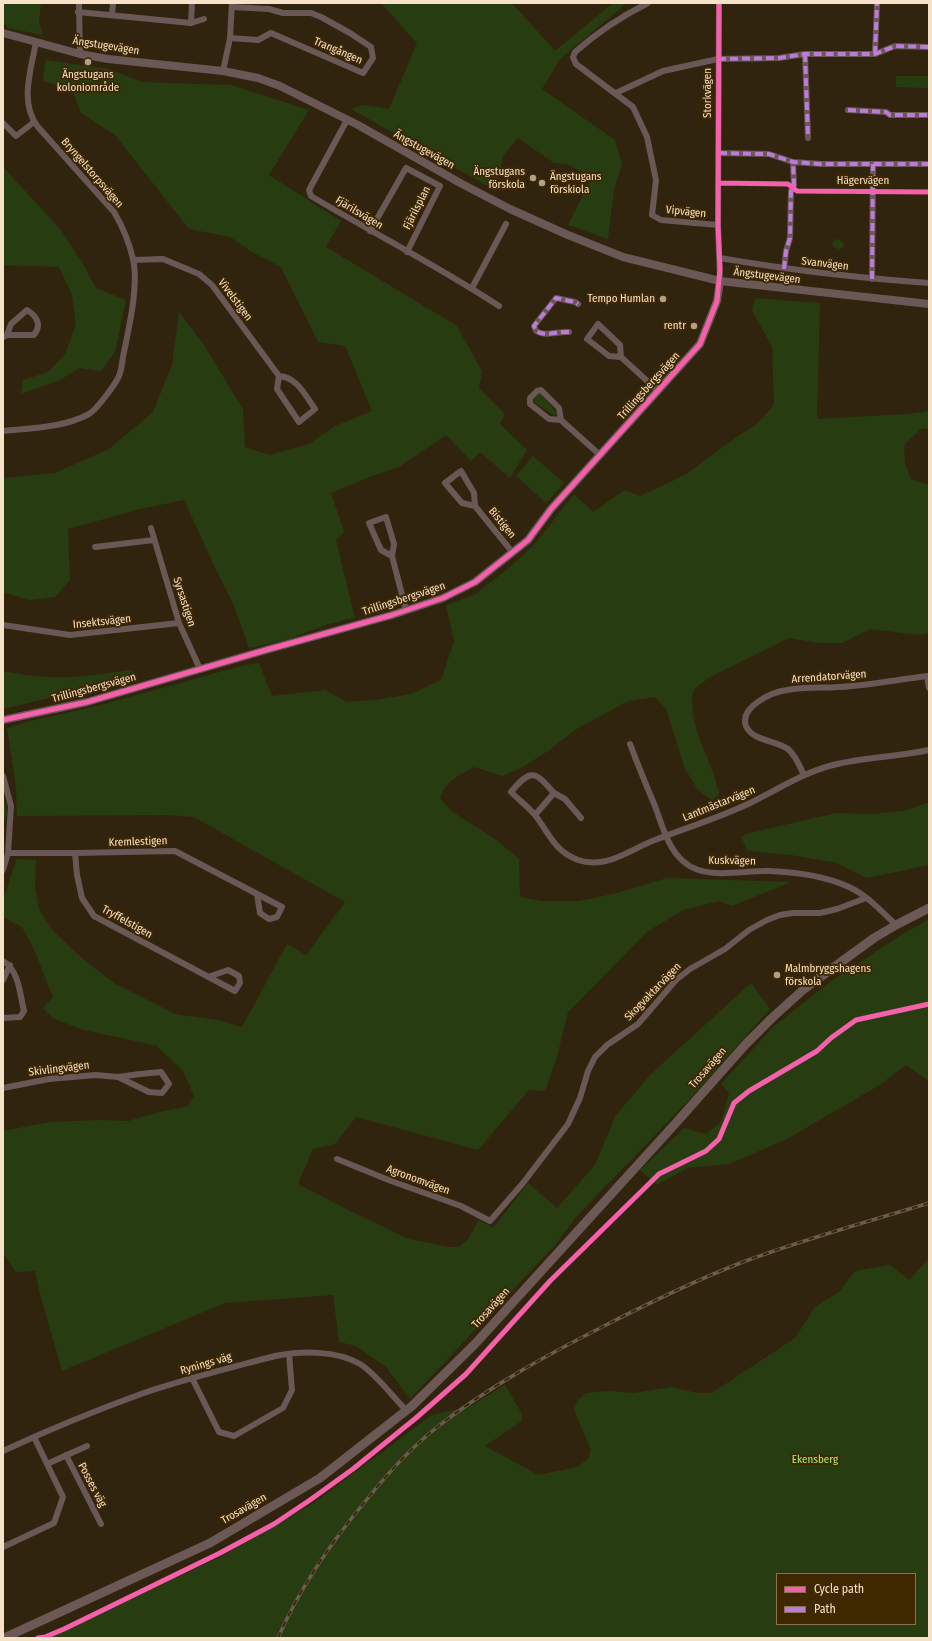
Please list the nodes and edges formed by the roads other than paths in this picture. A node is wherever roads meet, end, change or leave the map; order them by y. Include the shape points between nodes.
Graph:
1 (79, 3) edge
2 (113, 3) edge
3 (192, 3) edge
4 (648, 3) edge
5 (719, 3) edge
6 (877, 3) edge
7 (232, 5) edge
8 (78, 12) junction
9 (112, 15) junction
10 (204, 19) dead end
11 (191, 23) junction
12 (3, 33) edge
13 (230, 38) junction
14 (36, 42) junction
15 (929, 46) edge
16 (80, 54) junction
17 (805, 54) junction
18 (875, 54) junction
19 (718, 59) junction
20 (223, 71) junction
21 (616, 94) junction
22 (848, 110) dead end
23 (929, 115) edge
24 (347, 120) junction
25 (34, 122) junction
26 (3, 124) edge
27 (808, 138) dead end
28 (719, 153) junction
29 (792, 162) junction
30 (873, 164) junction
31 (929, 164) edge
32 (506, 224) dead end
33 (718, 225) junction
34 (370, 231) junction
35 (407, 252) junction
36 (720, 258) junction
37 (134, 260) junction
38 (784, 269) junction
39 (872, 279) junction
40 (720, 281) junction
41 (929, 283) edge
42 (472, 288) junction
43 (578, 304) dead end
44 (929, 304) edge
45 (499, 306) dead end
46 (569, 332) dead end
47 (5, 336) edge
48 (621, 357) junction
49 (279, 376) junction
50 (657, 390) junction
51 (561, 420) junction
52 (3, 431) edge
53 (600, 455) junction
54 (475, 506) junction
55 (152, 528) dead end
56 (154, 540) junction
57 (95, 547) dead end
58 (513, 553) junction
59 (392, 556) junction
60 (406, 610) junction
61 (179, 623) junction
62 (3, 625) edge
63 (200, 669) junction
64 (929, 688) edge
65 (3, 720) edge
66 (630, 744) dead end
67 (929, 750) edge
68 (804, 775) junction
69 (3, 776) edge
70 (554, 793) junction
71 (535, 816) junction
72 (581, 818) dead end
73 (666, 836) junction
74 (8, 853) junction
75 (75, 853) junction
76 (3, 870) edge
77 (257, 894) junction
78 (866, 898) junction
79 (929, 908) edge
80 (896, 924) junction
81 (3, 961) edge
82 (10, 965) junction
83 (208, 977) junction
84 (3, 980) edge
85 (3, 1018) edge
86 (118, 1077) junction
87 (3, 1088) edge
88 (337, 1159) dead end
89 (490, 1221) joint
90 (289, 1354) junction
91 (192, 1378) junction
92 (406, 1410) junction
93 (34, 1437) junction
94 (87, 1446) dead end
95 (3, 1451) edge
96 (66, 1456) junction
97 (47, 1464) junction
98 (101, 1524) dead end
99 (3, 1547) edge
100 (4, 1638) edge

1 - 8 street
2 - 9 street
3 - 11 street
4 - 21 street via 600,30 575,52 573,57 576,64
5 - 19 street, Storkvägen
6 - 18 street
7 - 13 street, Trangången
7 - 13 street, Trangången via 283,13 311,13 371,47 373,58 363,73 271,33 258,40
8 - 9 street
8 - 16 street
9 - 11 street
10 - 11 street
12 - 14 street, Ängstugevägen
13 - 20 street, Trangången
14 - 16 street, Ängstugevägen
14 - 25 street, Bryngelstorpsvägen via 27,93 29,113
15 - 18 street, Storkvägen via 895,46
16 - 20 street, Ängstugevägen
17 - 18 street, Storkvägen
17 - 19 street, Storkvägen via 780,58
17 - 27 street
19 - 21 street via 662,71
19 - 28 street, Storkvägen
20 - 24 street, Ängstugevägen via 258,78 280,86
21 - 33 street, Vipvägen via 633,107 647,137 656,180 652,215 661,220
22 - 23 street via 886,112 890,115
24 - 34 street, Fjärilsvägen via 309,190 311,196
24 - 40 street, Ängstugevägen via 489,198 568,235 623,256
25 - 26 street via 16,136
25 - 37 street, Bryngelstorpsvägen via 114,212 127,236
28 - 29 street via 769,154
28 - 33 street, Storkvägen
29 - 30 street
29 - 38 street via 794,185 791,191 790,238
30 - 31 street
30 - 39 street, Hägervägen
32 - 42 street
33 - 36 street, Storkvägen
34 - 35 street, Fjärilsvägen
34 - 35 street, Fjärilsplan via 406,168 440,186
35 - 42 street, Fjärilsvägen
36 - 38 street, Svanvägen
36 - 40 street, Storkvägen
37 - 49 street, Vivelstigen via 163,259 199,274 212,285
37 - 52 street, Bryngelstorpsvägen via 132,314 119,377 102,401 90,413 69,422
38 - 39 street, Svanvägen
39 - 41 street, Svanvägen
40 - 44 street, Ängstugevägen
40 - 50 street, Trillingsbergsvägen via 717,301 700,344
42 - 45 street, Fjärilsvägen
43 - 46 street via 556,298 534,326 536,331 545,334
47 - 47 street via 34,335 38,330 38,322 27,310 11,324
48 - 48 street via 609,356 587,339 598,324 620,344
48 - 50 street
49 - 49 street via 296,382 315,410 299,422 277,389
50 - 53 street, Trillingsbergsvägen
51 - 51 street via 550,419 530,404 530,398 541,390 559,408
51 - 53 street
53 - 58 street, Trillingsbergsvägen via 528,540
54 - 54 street, Bistigen via 462,503 445,483 460,471 474,493
54 - 58 street, Bistigen
55 - 56 street, Syrsastigen
56 - 57 street
56 - 61 street, Syrsastigen
58 - 60 street, Trillingsbergsvägen via 475,582 443,598
59 - 59 street via 381,550 369,523 386,516 394,544
59 - 60 street
60 - 63 street, Trillingsbergsvägen
61 - 62 street, Insektsvägen via 70,635
61 - 63 street, Syrsastigen
63 - 65 street, Trillingsbergsvägen via 87,702
64 - 68 street, Arrendatorvägen via 927,676 838,688 786,690 758,702 746,715 745,724 748,731 788,749 796,758
66 - 73 street, Kuskvägen
67 - 68 street, Lantmästarvägen via 856,760
68 - 73 street, Lantmästarvägen via 748,804
69 - 74 street via 11,806
70 - 71 street
70 - 71 street, Lantmästarvägen via 539,777 528,775 522,778 511,792
70 - 72 street, Lantmästarvägen via 565,800
71 - 73 street, Lantmästarvägen via 553,843 567,855 580,860 613,860
73 - 78 street, Kuskvägen via 684,862 697,870 716,873 768,871 799,874 849,887
74 - 75 street, Kremlestigen
74 - 76 street
75 - 77 street, Kremlestigen via 175,851
75 - 83 street, Tryffelstigen via 82,898 94,916
77 - 77 street, Kremlestigen via 282,907 277,917 269,919 260,913
78 - 80 street, Kuskvägen
78 - 89 street, Skogvaktarvägen via 826,912 793,913 767,920 676,980 638,1024 607,1045 595,1057 568,1124
79 - 80 main road, Trosavägen
80 - 92 main road, Trosavägen via 804,989 773,1017 475,1344
81 - 82 street
82 - 84 street
82 - 85 street via 24,1011 20,1017
83 - 83 street, Tryffelstigen via 228,970 239,976 240,983 235,991
86 - 86 street, Skivlingvägen via 161,1072 169,1084 162,1093 149,1092
86 - 87 street, Skivlingvägen via 96,1075 49,1078
88 - 89 street, Agronomvägen via 391,1182 461,1206
90 - 91 street, Rynings väg
90 - 91 street via 292,1390 283,1408 234,1436 219,1432
90 - 92 street, Rynings väg via 338,1355 361,1364
91 - 93 street, Rynings väg via 141,1394
92 - 100 main road, Trosavägen via 320,1478 257,1516 203,1546
93 - 95 street, Rynings väg
93 - 97 street
94 - 96 street, Posses väg
96 - 97 street, Posses väg
96 - 98 street, Posses väg
97 - 99 street via 63,1497 54,1523

